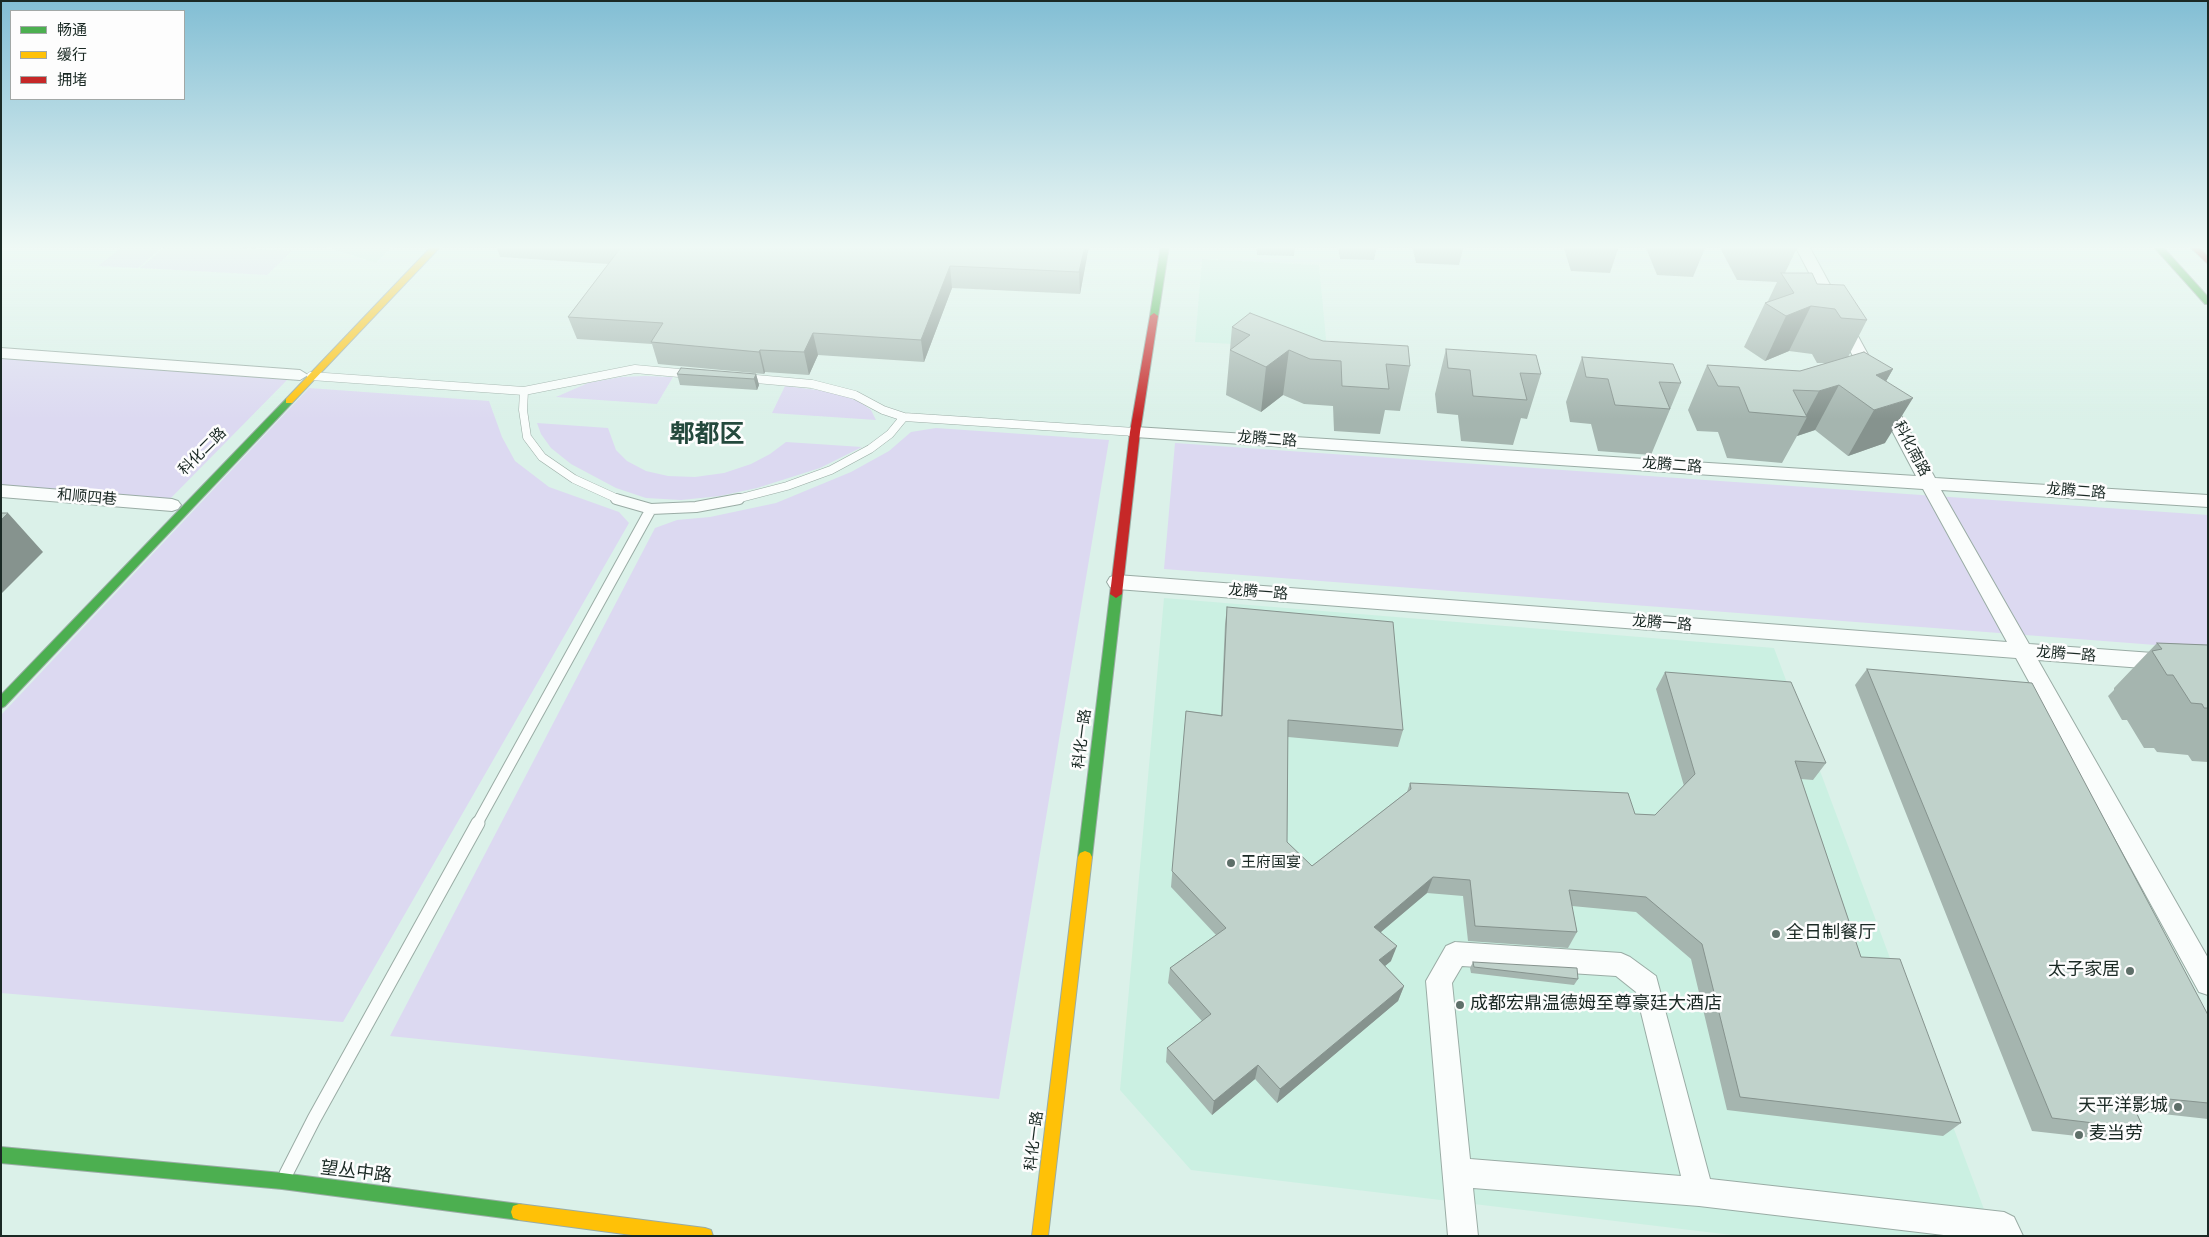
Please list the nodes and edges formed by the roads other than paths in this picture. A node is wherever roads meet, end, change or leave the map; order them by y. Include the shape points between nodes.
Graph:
1 (373, 304) edge
2 (378, 304) edge
3 (1156, 304) edge
4 (1833, 304) edge
5 (1, 353) edge
6 (306, 375) junction
7 (704, 375) edge
8 (733, 377) edge
9 (524, 391) junction
10 (904, 417) junction
11 (1135, 432) junction
12 (199, 478) dead end
13 (1928, 482) junction
14 (1, 491) edge
15 (175, 502) joint
16 (2208, 502) edge
17 (651, 509) junction
18 (158, 519) dead end
19 (1117, 582) junction
20 (2022, 651) junction
21 (2208, 665) edge
22 (1, 703) edge
23 (2208, 983) edge
24 (1, 1156) edge
25 (1457, 1172) junction
26 (282, 1181) junction
27 (1699, 1192) junction
28 (705, 1236) edge
29 (1040, 1236) edge
30 (1463, 1236) edge
31 (2008, 1236) edge

1 - 6 main road, 科化二路
2 - 6 main road
3 - 11 main road, 科化一路
4 - 13 street, 科化南路
5 - 6 street
6 - 9 lane
6 - 12 main road, 科化二路
6 - 22 main road
7 - 9 lane via 635,369
8 - 10 lane via 812,384 855,395
9 - 17 lane via 527,437 542,457 574,479 616,499
10 - 11 lane
10 - 17 lane via 890,434 870,449 831,470 787,486 696,507
11 - 13 street, 龙腾二路
11 - 19 main road, 科化一路
13 - 16 street, 龙腾二路
13 - 20 street, 科化南路
14 - 15 street, 和顺四巷
15 - 18 main road
17 - 26 lane
19 - 20 street, 龙腾一路
19 - 29 main road, 科化一路
20 - 21 street, 龙腾一路
20 - 23 street, 科化南路
24 - 26 main road, 望丛中路
25 - 27 street
25 - 27 street via 1439,981 1455,954 1621,964 1647,984
25 - 30 street
26 - 28 main road, 望丛中路
27 - 31 street via 2004,1227

